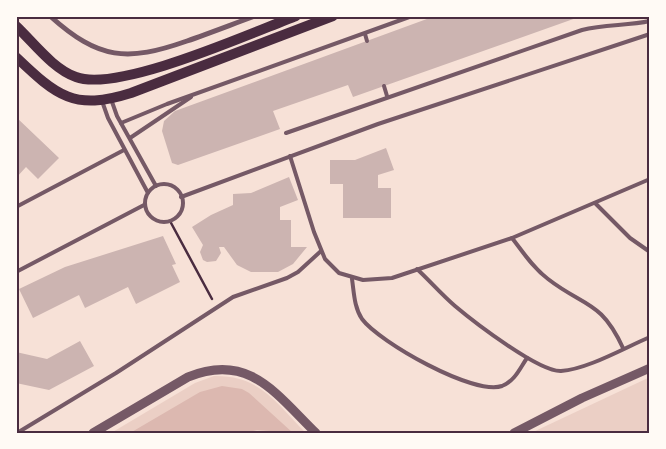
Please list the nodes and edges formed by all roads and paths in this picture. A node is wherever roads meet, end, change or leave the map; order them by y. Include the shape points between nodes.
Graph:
1 (50, 16) edge
2 (255, 16) edge
3 (296, 16) edge
4 (333, 16) edge
5 (412, 16) edge
6 (650, 21) edge
7 (16, 26) edge
8 (365, 34) junction
9 (650, 34) edge
10 (367, 41) dead end
11 (16, 56) edge
12 (384, 86) dead end
13 (193, 95) junction
14 (388, 96) junction
15 (107, 100) junction
16 (121, 123) junction
17 (286, 133) dead end
18 (130, 138) junction
19 (124, 150) junction
20 (290, 156) junction
21 (650, 179) edge
22 (156, 186) junction
23 (148, 193) junction
24 (181, 197) junction
25 (595, 203) junction
26 (144, 205) junction
27 (16, 207) edge
28 (170, 221) junction
29 (512, 238) junction
30 (321, 251) junction
31 (650, 252) edge
32 (417, 269) junction
33 (16, 272) edge
34 (352, 278) junction
35 (216, 307) junction
36 (650, 337) edge
37 (623, 348) junction
38 (527, 358) junction
39 (650, 368) edge
40 (17, 433) edge
41 (93, 433) edge
42 (316, 433) edge
43 (514, 433) edge

1 - 2 street via 94,47 116,54 136,55 155,52
3 - 7 main road via 186,58 126,77 96,82 74,77 63,70
4 - 15 main road
5 - 8 lane
6 - 14 lane via 582,30
8 - 10 lane
8 - 13 lane
9 - 20 lane
11 - 15 main road via 62,94 83,101
12 - 14 lane
13 - 16 lane
13 - 18 lane
14 - 17 lane
15 - 16 lane
15 - 19 lane via 108,118
16 - 18 lane
18 - 22 lane
19 - 23 lane
19 - 27 lane
20 - 24 lane
20 - 30 lane
21 - 25 lane
22 - 23 lane
22 - 24 lane via 176,188
23 - 26 lane
24 - 28 lane via 179,216
25 - 29 lane
25 - 31 lane via 630,238
26 - 28 lane via 151,218 158,222
26 - 33 lane
28 - 35 path
29 - 32 lane
29 - 37 lane via 546,278 604,316
30 - 34 lane via 331,266
30 - 35 lane via 287,278 247,290
32 - 34 lane via 384,280
32 - 38 lane via 455,306
34 - 38 lane via 356,308 370,328 411,356 468,384 489,388 502,386 515,376
35 - 40 lane
36 - 37 lane
37 - 38 lane via 568,370 554,370
39 - 43 street
41 - 42 street via 188,377 223,368 238,370 260,380

